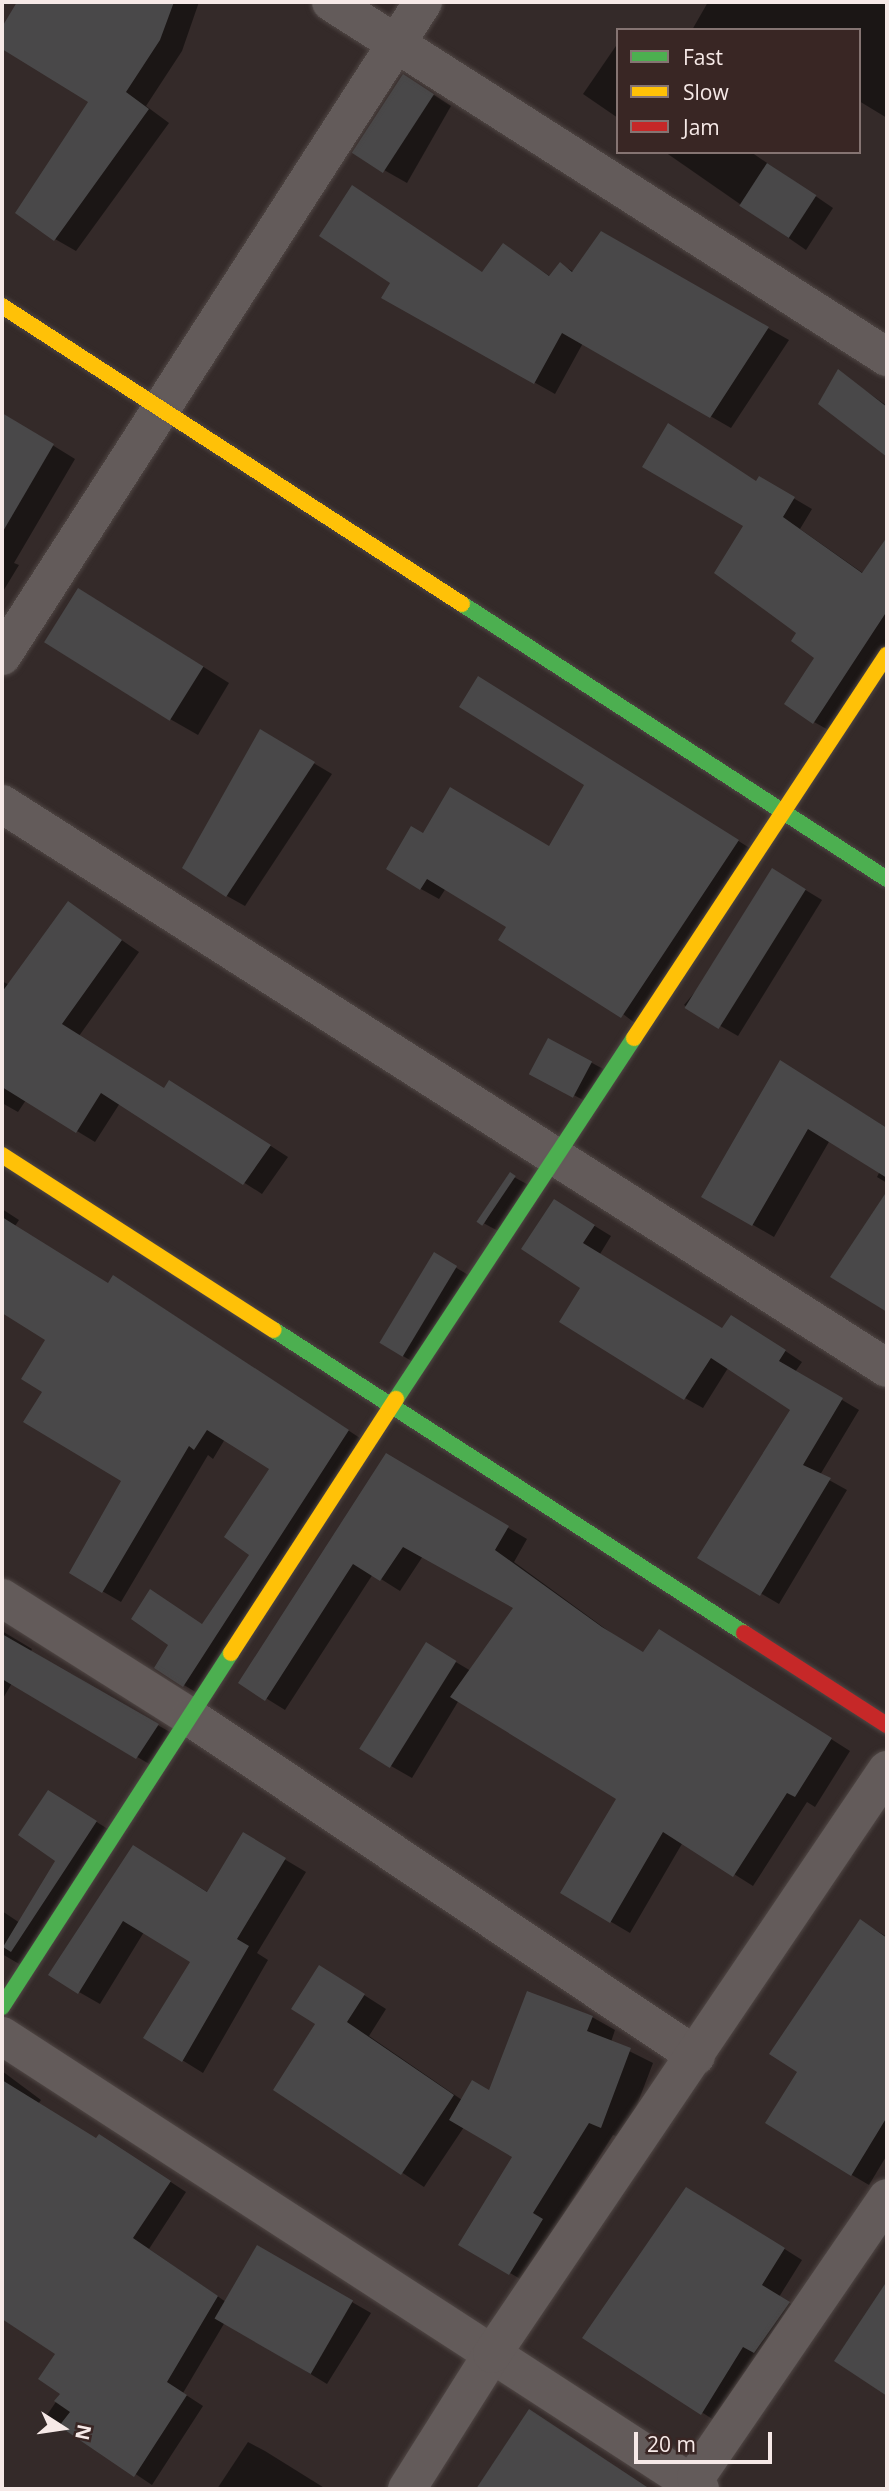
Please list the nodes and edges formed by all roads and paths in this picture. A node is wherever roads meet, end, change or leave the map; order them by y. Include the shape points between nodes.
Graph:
1 (331, 2) edge
2 (423, 2) edge
3 (398, 41) junction
4 (2, 306) edge
5 (887, 358) edge
6 (159, 410) junction
7 (887, 655) edge
8 (2, 656) edge
9 (2, 804) edge
10 (786, 813) junction
11 (887, 879) edge
12 (2, 1155) edge
13 (557, 1158) junction
14 (887, 1368) edge
15 (391, 1406) junction
16 (2, 1598) edge
17 (190, 1717) junction
18 (887, 1725) edge
19 (887, 1770) edge
20 (2, 2007) edge
21 (2, 2036) edge
22 (696, 2056) junction
23 (887, 2198) edge
24 (492, 2354) junction
25 (703, 2485) edge
26 (407, 2489) edge

1 - 3 street
2 - 3 street
3 - 5 street
3 - 6 street
4 - 6 street
6 - 8 street
6 - 10 street
7 - 10 street
9 - 13 street
10 - 11 street
10 - 13 street
12 - 15 street
13 - 14 street
13 - 15 street
15 - 17 street
15 - 18 street
16 - 17 street
17 - 20 street
17 - 22 street
19 - 22 street
21 - 24 street
22 - 24 street
23 - 25 street
24 - 25 street
24 - 26 street

